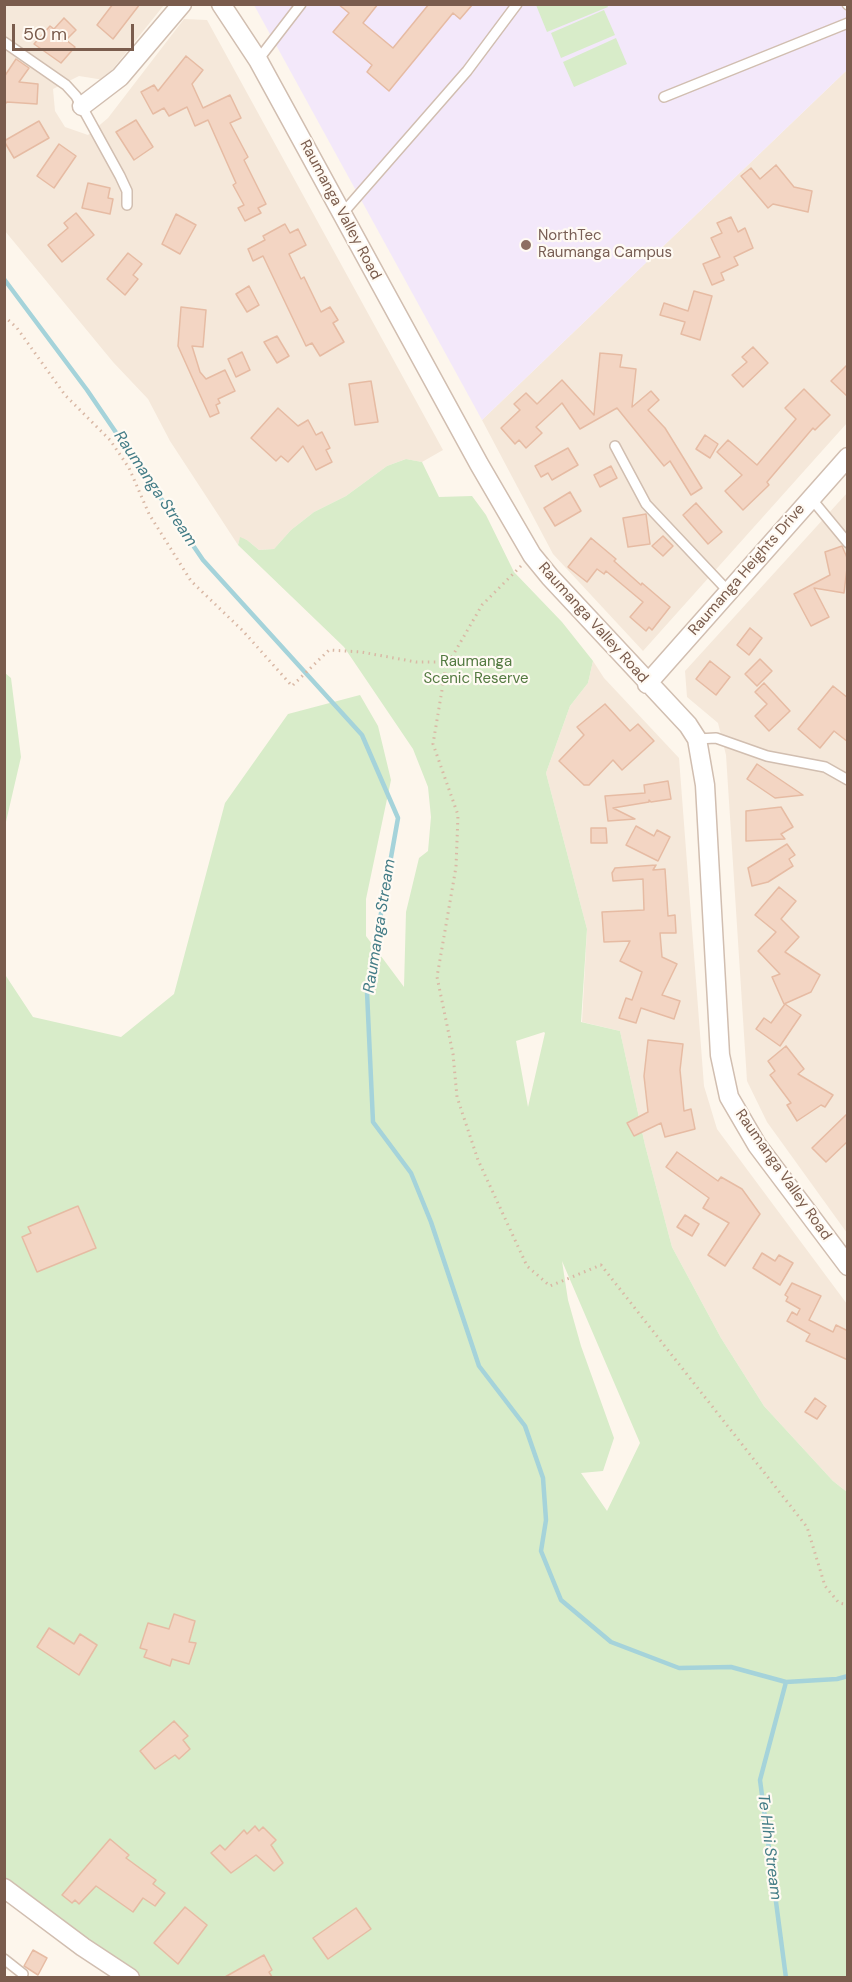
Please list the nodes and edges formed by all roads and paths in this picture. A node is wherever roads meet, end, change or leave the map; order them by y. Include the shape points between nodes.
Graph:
1 (182, 4) edge
2 (221, 4) edge
3 (301, 4) edge
4 (518, 4) edge
5 (848, 23) edge
6 (4, 42) edge
7 (258, 60) junction
8 (664, 97) dead end
9 (82, 106) junction
10 (127, 204) dead end
11 (342, 214) junction
12 (4, 316) edge
13 (615, 446) dead end
14 (848, 457) edge
15 (810, 497) junction
16 (848, 543) edge
17 (532, 555) junction
18 (728, 591) junction
19 (449, 662) junction
20 (647, 684) junction
21 (697, 739) junction
22 (848, 780) edge
23 (848, 1266) edge
24 (848, 1605) edge
25 (4, 1888) edge
26 (4, 1959) edge
27 (23, 1974) dead end
28 (130, 1977) edge

1 - 9 street via 120,77
2 - 7 street, Raumanga Valley Road
3 - 7 lane
4 - 11 lane via 467,71
5 - 8 lane
6 - 9 lane via 66,85
7 - 11 street, Raumanga Valley Road
9 - 10 lane via 127,191
11 - 17 street, Raumanga Valley Road
12 - 19 path via 65,395 110,440 129,468 149,514 191,581 292,686 330,650 416,662
13 - 18 lane via 646,504
14 - 15 street, Raumanga Heights Drive
15 - 16 lane
15 - 18 street, Raumanga Heights Drive
17 - 19 path via 482,605
17 - 20 street, Raumanga Valley Road
18 - 20 street, Raumanga Heights Drive
19 - 24 path via 433,744 458,815 456,867 437,977 453,1054 457,1097 477,1160 527,1266 550,1286 601,1265 807,1527 825,1586 839,1603
20 - 21 street, Raumanga Valley Road
21 - 22 lane via 716,738 767,756 825,767
21 - 23 street, Raumanga Valley Road via 705,785 720,1054 729,1097 757,1145
25 - 28 street
26 - 27 lane

